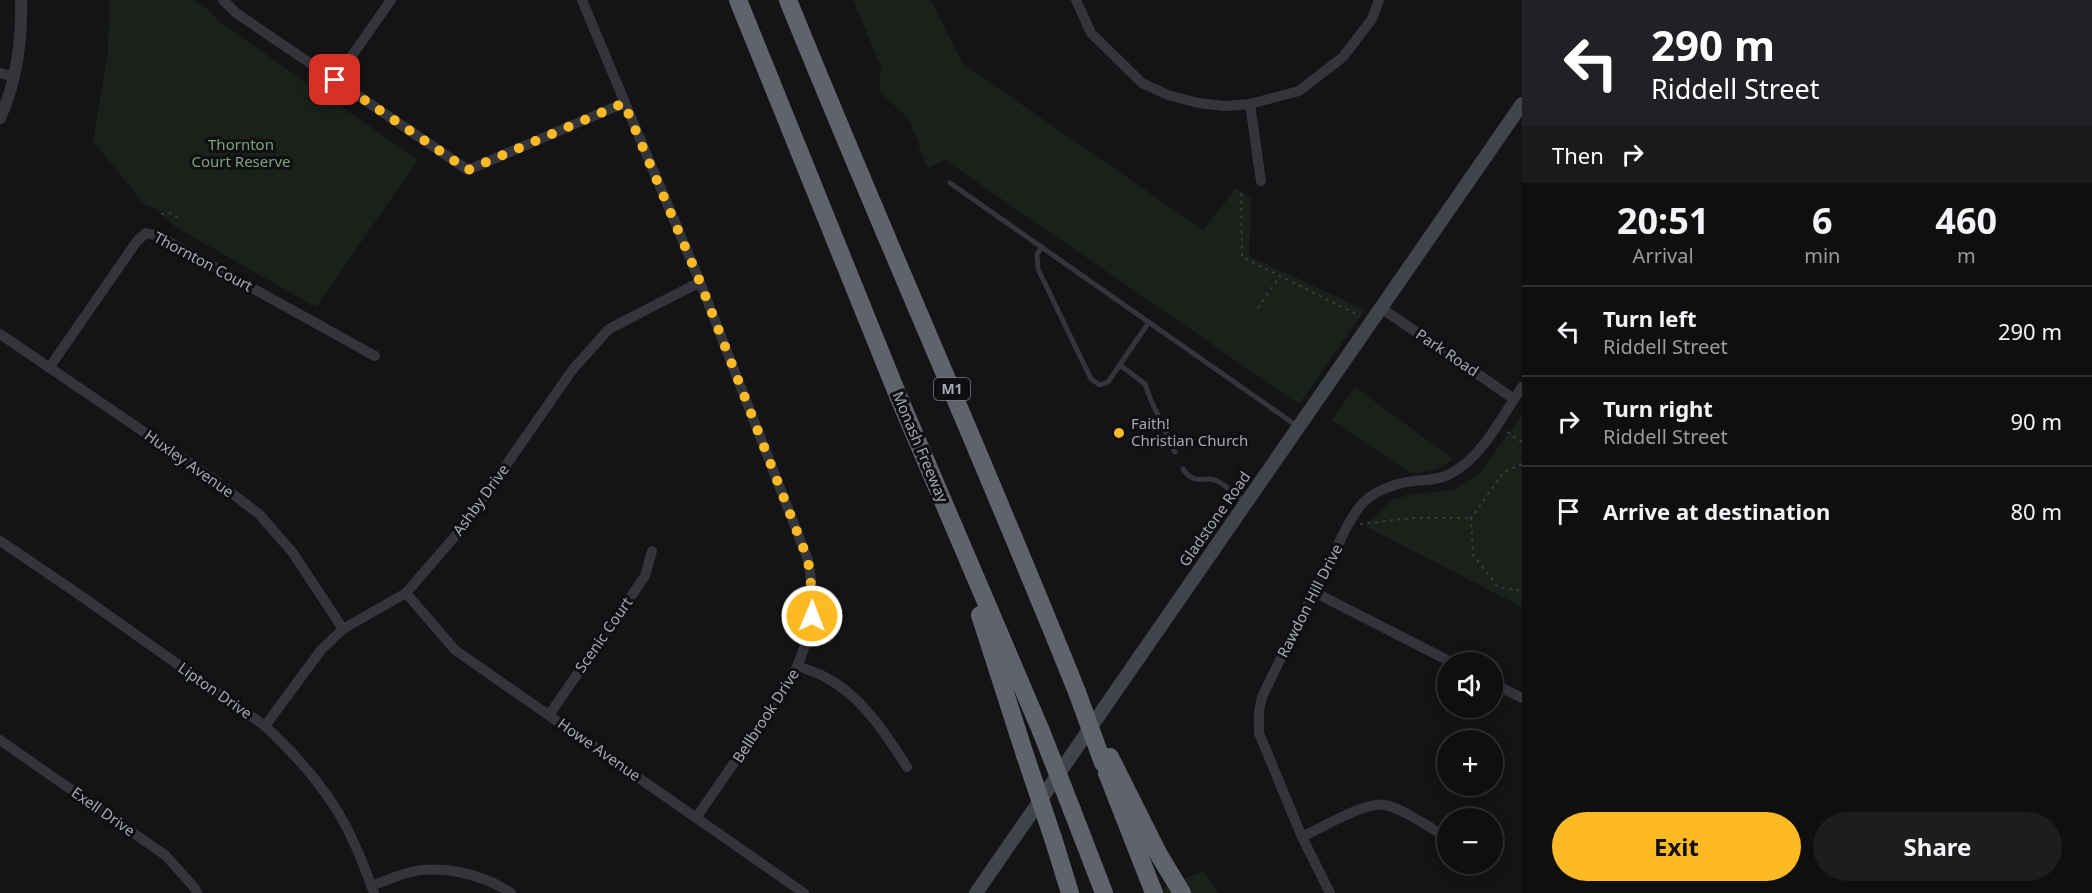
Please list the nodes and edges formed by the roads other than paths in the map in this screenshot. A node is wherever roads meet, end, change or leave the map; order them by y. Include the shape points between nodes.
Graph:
1 (21, 0) edge
2 (222, 0) edge
3 (391, 0) edge
4 (582, 0) edge
5 (738, 0) edge
6 (788, 0) edge
7 (1076, 0) edge
8 (1379, 0) edge
9 (0, 73) edge
10 (14, 77) junction
11 (335, 80) junction
12 (624, 103) junction
13 (1250, 104) junction
14 (1522, 104) edge
15 (0, 118) edge
16 (1261, 181) dead end
17 (950, 183) dead end
18 (1042, 247) junction
19 (700, 282) junction
20 (1381, 308) junction
21 (1149, 322) junction
22 (0, 334) edge
23 (375, 356) dead end
24 (1120, 364) junction
25 (49, 368) junction
26 (1522, 387) edge
27 (1514, 399) junction
28 (1299, 427) junction
29 (1175, 452) dead end
30 (1183, 469) dead end
31 (1246, 502) junction
32 (955, 530) junction
33 (0, 541) edge
34 (652, 551) dead end
35 (1314, 592) junction
36 (406, 593) junction
37 (343, 629) junction
38 (1437, 655) edge
39 (798, 666) junction
40 (1503, 688) edge
41 (1522, 698) edge
42 (549, 715) junction
43 (265, 726) junction
44 (0, 740) edge
45 (1107, 760) junction
46 (907, 767) dead end
47 (696, 818) junction
48 (1437, 832) edge
49 (1302, 837) junction
50 (373, 890) edge
51 (197, 893) edge
52 (511, 893) edge
53 (804, 893) edge
54 (976, 893) edge
55 (1070, 893) edge
56 (1104, 893) edge
57 (1154, 893) edge
58 (1182, 893) edge
59 (1329, 893) edge

1 - 10 street via 20,48
2 - 11 street
3 - 11 street
4 - 12 street, Bellbrook Drive
5 - 32 highway, Monash Freeway
6 - 45 highway, M1, bridge
7 - 13 street via 1091,33 1142,83 1198,104
8 - 13 street via 1372,19 1343,57 1299,91
9 - 10 street
10 - 15 street
11 - 12 street via 468,170
12 - 19 street, Bellbrook Drive
13 - 16 street
14 - 20 main road, Gladstone Road
17 - 18 lane
18 - 21 lane
18 - 24 lane via 1037,254 1038,269 1091,379 1104,385
19 - 36 street, Ashby Drive via 609,329 573,369 463,527
19 - 39 street, Bellbrook Drive via 808,560 813,601 810,630
20 - 27 street, Park Road
20 - 28 main road, Gladstone Road
21 - 24 lane
21 - 28 lane
22 - 25 street, Huxley Avenue
23 - 25 street, Thornton Court via 158,236 146,233
24 - 29 lane via 1145,384
25 - 37 street, Huxley Avenue via 260,514 293,553
26 - 27 street, Rawdon Hill Drive
27 - 35 street, Rawdon Hill Drive via 1463,467 1434,480 1397,484 1361,505
28 - 31 main road, Gladstone Road
30 - 31 lane via 1198,480 1217,480
31 - 54 main road, Gladstone Road
32 - 55 highway, bridge
32 - 56 highway, Monash Freeway, bridge via 1041,731
33 - 43 street, Lipton Drive
34 - 42 street, Scenic Court via 645,576
35 - 38 street
35 - 49 street, Rawdon Hill Drive via 1262,697 1259,711 1259,733
36 - 37 street, Ashby Drive
36 - 42 street, Howe Avenue via 455,650
37 - 43 street, Ashby Drive via 321,650
39 - 46 street via 825,677 856,699 881,727
39 - 47 street, Bellbrook Drive
40 - 41 street
42 - 47 street, Howe Avenue
43 - 50 street, Lipton Drive via 292,752 332,803 355,843
44 - 51 street, Exell Drive via 165,855
45 - 57 highway
45 - 58 highway
47 - 53 street, Howe Avenue
48 - 49 street via 1397,809 1370,805
49 - 59 street, Rawdon Hill Drive
50 - 52 street via 408,872 439,870 472,875

